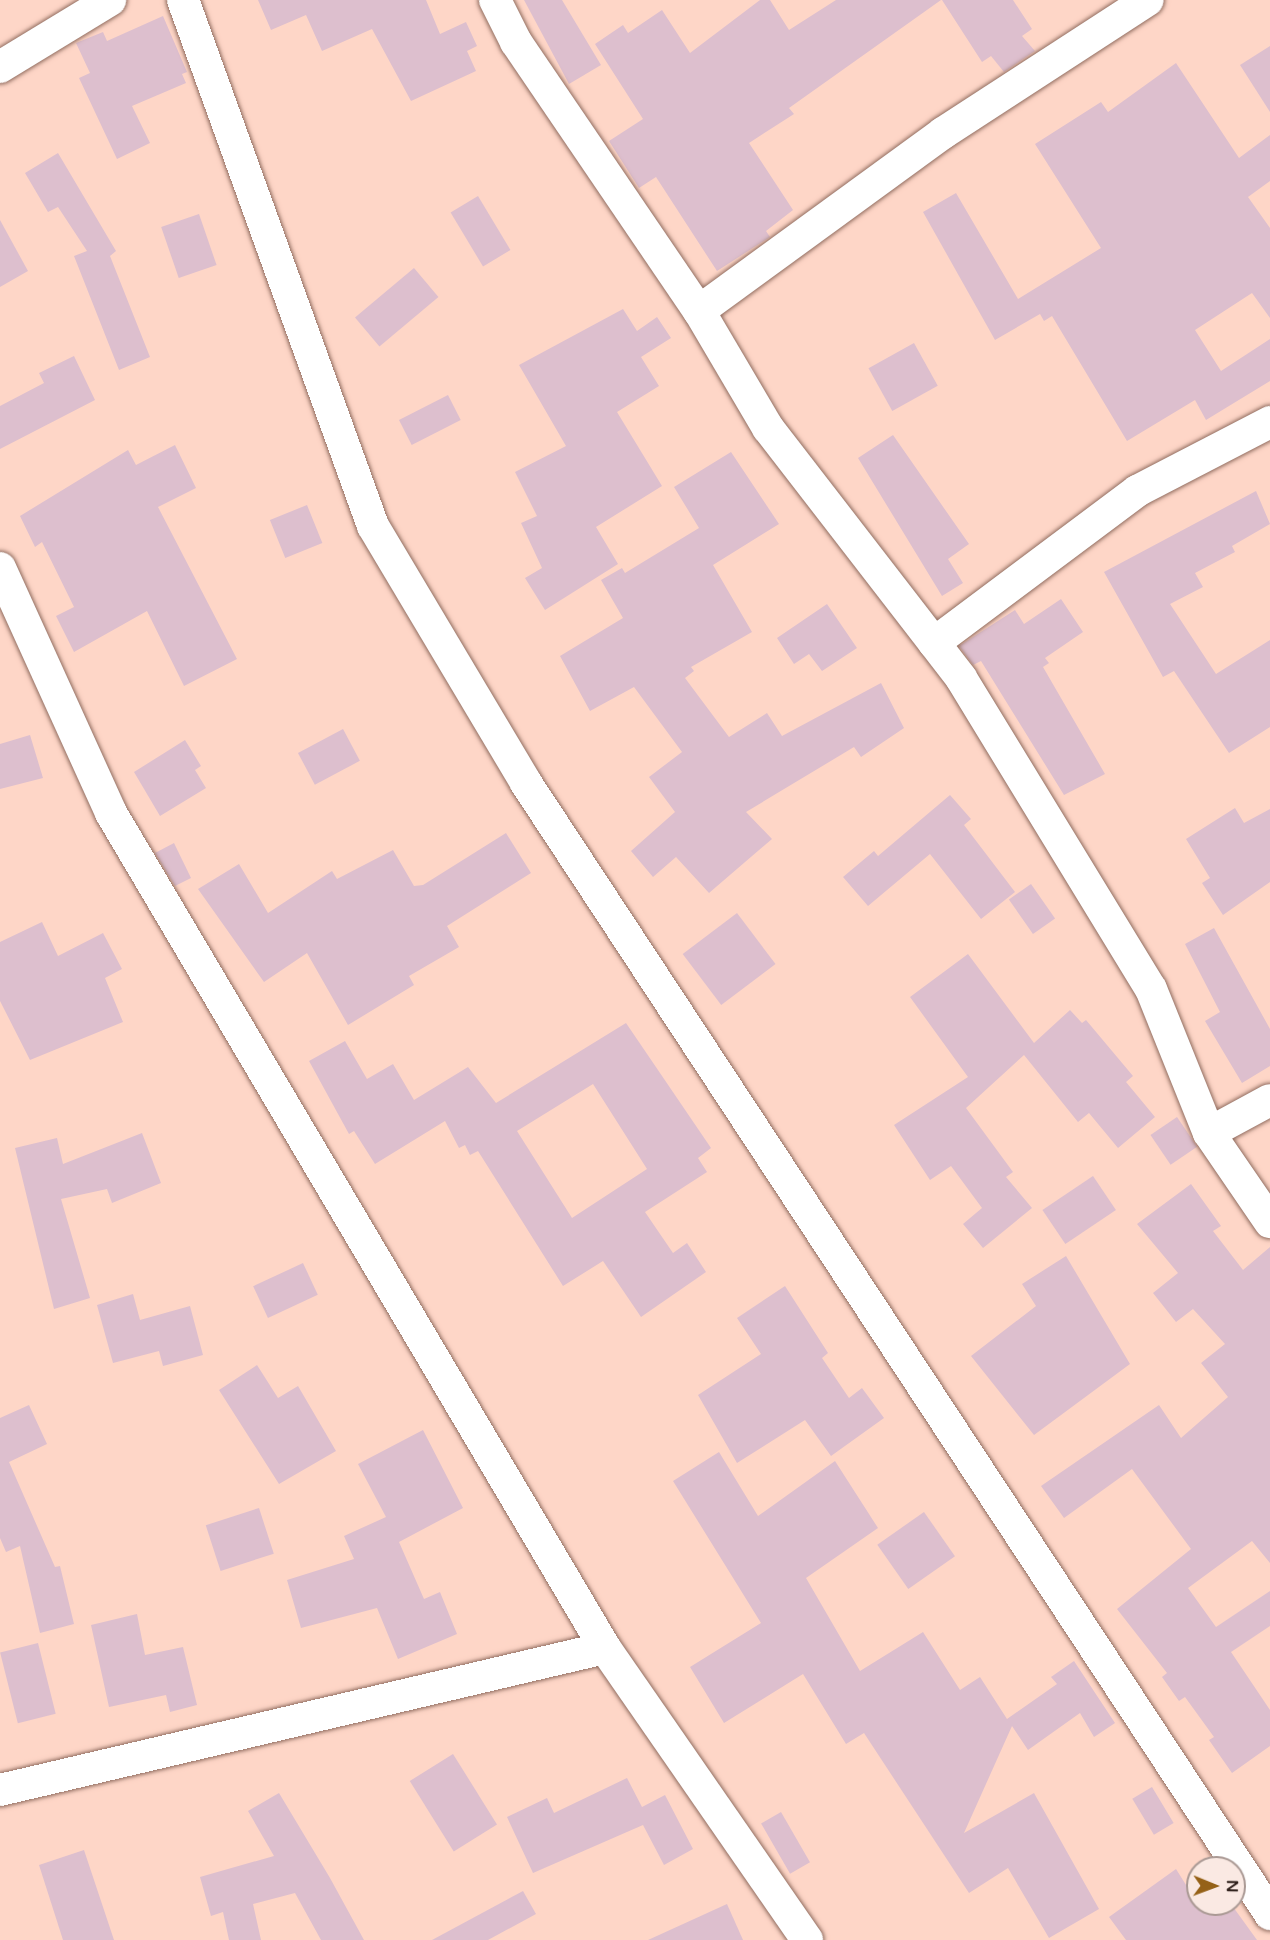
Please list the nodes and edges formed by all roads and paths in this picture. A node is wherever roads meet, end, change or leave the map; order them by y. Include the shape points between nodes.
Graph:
1 (110, 0) edge
2 (183, 0) edge
3 (495, 0) edge
4 (1148, 0) edge
5 (0, 67) edge
6 (699, 311) junction
7 (1269, 426) edge
8 (0, 568) edge
9 (934, 643) junction
10 (1270, 1100) edge
11 (1209, 1132) junction
12 (1270, 1222) edge
13 (605, 1648) junction
14 (0, 1790) edge
15 (1270, 1914) edge
16 (807, 1940) edge

1 - 5 street
2 - 15 street via 373,526 532,793
3 - 6 street via 516,42
4 - 6 street via 943,133
6 - 9 street via 768,428
7 - 9 street via 1137,491
8 - 13 street via 111,813
9 - 11 street via 1151,989
10 - 11 street
11 - 12 street
13 - 14 street
13 - 16 street

